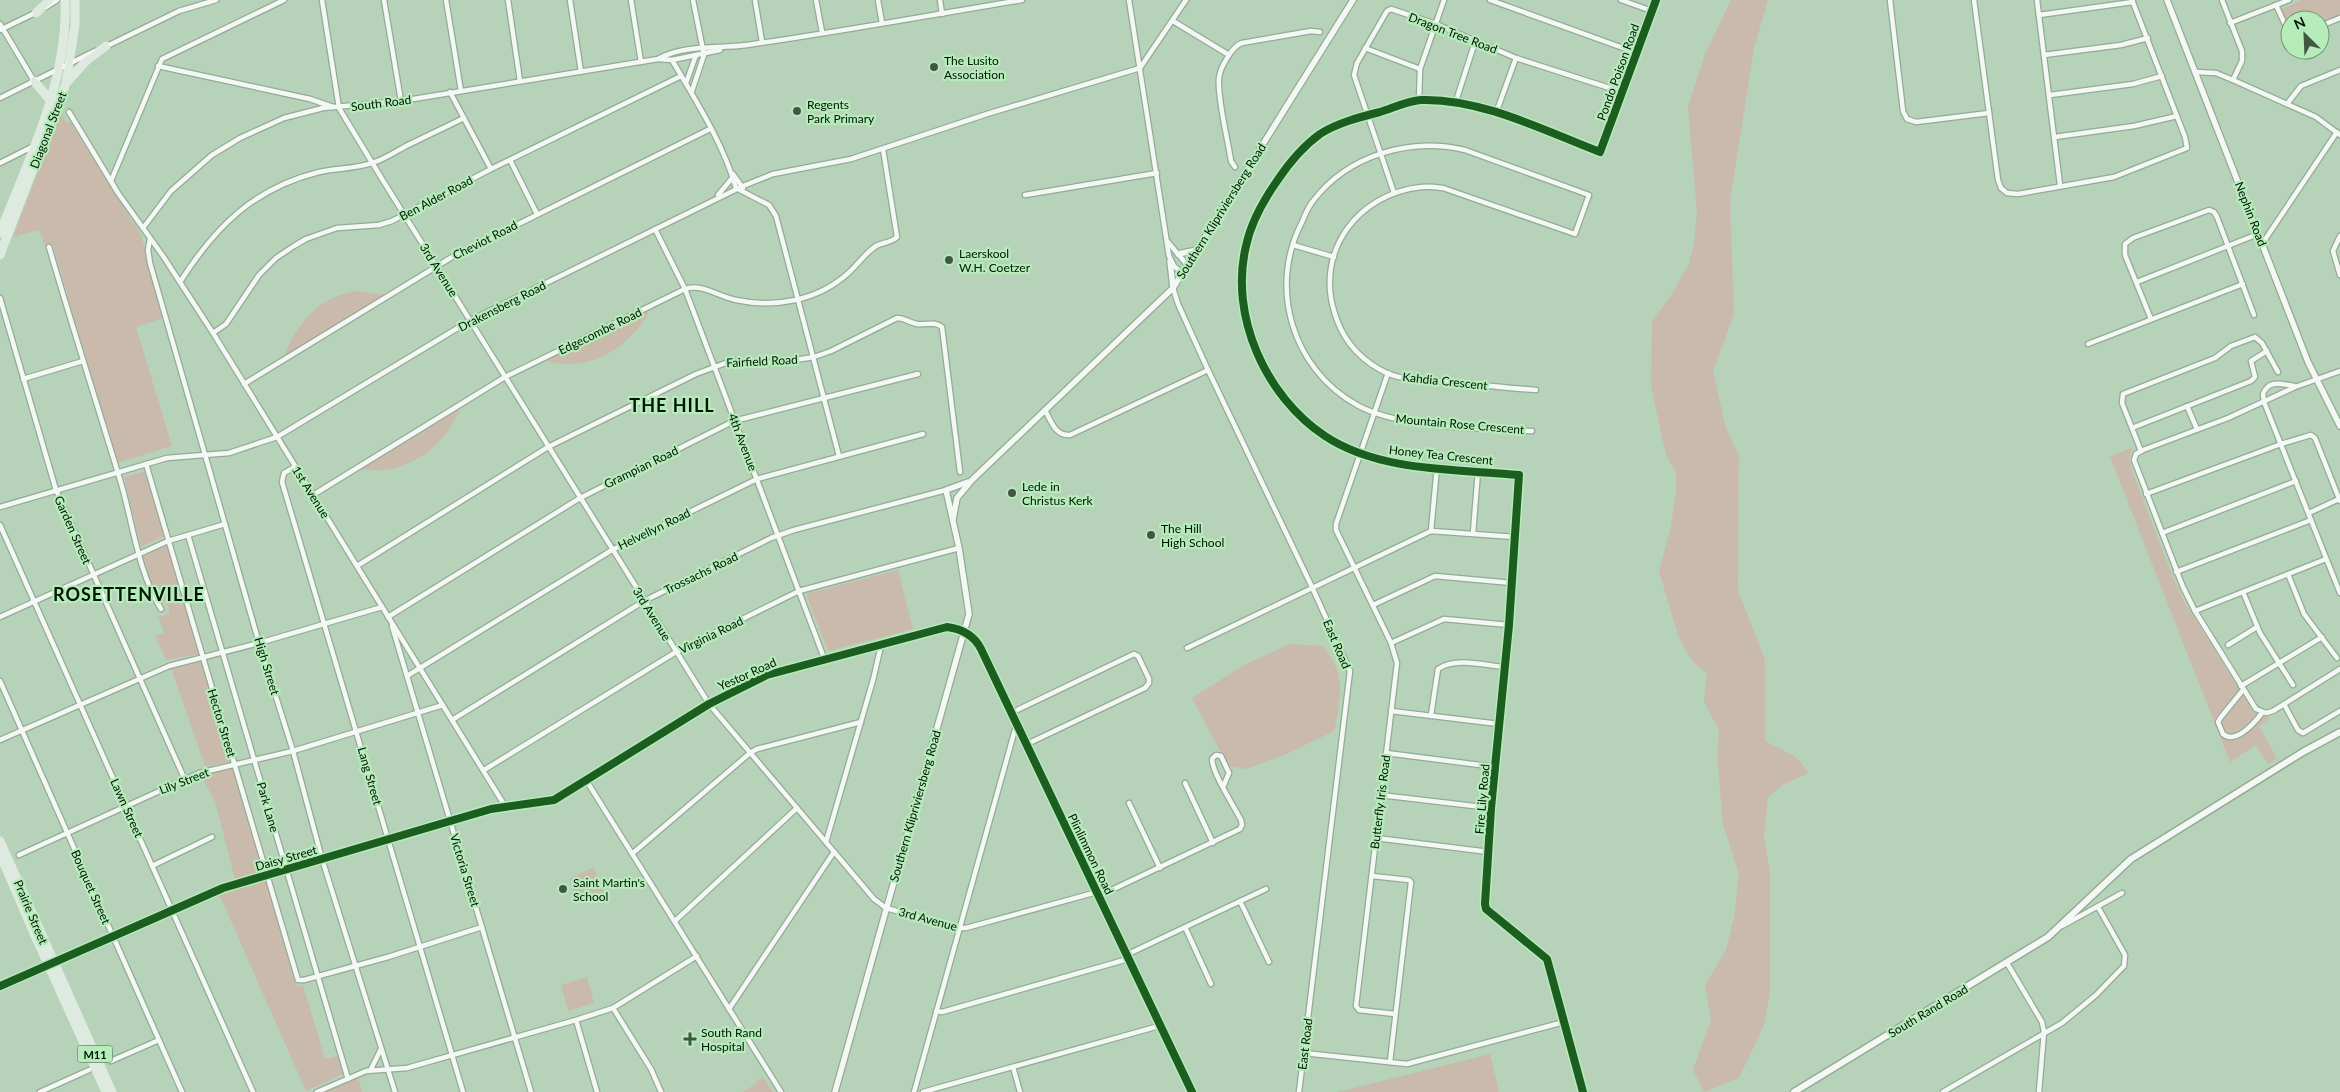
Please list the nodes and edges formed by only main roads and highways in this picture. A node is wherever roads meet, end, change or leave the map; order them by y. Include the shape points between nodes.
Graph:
1 (50, 0) edge
2 (65, 0) edge
3 (75, 0) edge
4 (36, 13) road end
5 (106, 46) road end
6 (34, 81) road end
7 (66, 83) junction
8 (50, 100) junction
9 (0, 232) edge
10 (0, 255) edge
11 (2340, 727) edge
12 (2340, 732) edge
13 (2304, 752) junction
14 (0, 841) edge
15 (0, 854) edge
16 (50, 964) junction
17 (106, 1092) edge
18 (112, 1092) edge
19 (1794, 1092) edge

1 - 4 main road
2 - 8 main road, Diagonal Street via 60,68
3 - 7 main road, Diagonal Street via 71,63
5 - 7 main road via 86,61
6 - 8 main road
7 - 10 main road, Diagonal Street
8 - 9 main road, Diagonal Street
11 - 13 main road, South Rand Road
12 - 13 main road, South Rand Road
13 - 19 main road, South Rand Road via 2130,859 2060,927 2007,963
14 - 16 main road, Prairie Street / M11
15 - 16 main road, Prairie Street / M11
16 - 17 main road, Prairie Street / M11
16 - 18 main road, Prairie Street / M11

